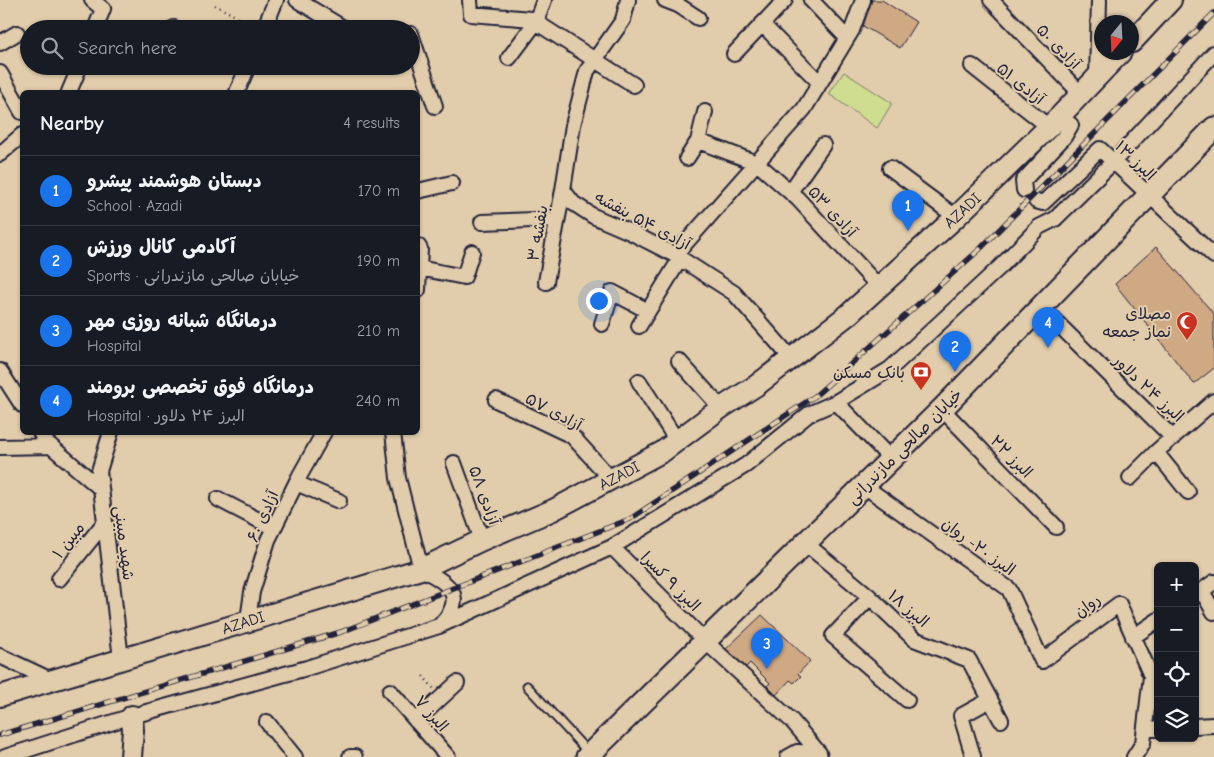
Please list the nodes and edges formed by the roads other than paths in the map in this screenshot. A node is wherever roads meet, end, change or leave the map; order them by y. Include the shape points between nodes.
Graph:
1 (92, 0) edge
2 (276, 0) edge
3 (298, 0) edge
4 (470, 0) edge
5 (544, 0) edge
6 (628, 0) edge
7 (665, 0) edge
8 (785, 0) edge
9 (811, 0) edge
10 (863, 0) edge
11 (991, 0) edge
12 (1099, 0) edge
13 (1172, 0) edge
14 (680, 3) edge
15 (698, 18) dead end
16 (99, 20) edge
17 (263, 20) edge
18 (330, 20) edge
19 (536, 22) junction
20 (762, 24) junction
21 (17, 33) dead end
22 (1139, 35) edge
23 (847, 38) junction
24 (0, 43) edge
25 (1214, 53) edge
26 (734, 54) dead end
27 (509, 58) dead end
28 (1114, 60) edge
29 (420, 61) edge
30 (594, 61) junction
31 (972, 66) dead end
32 (0, 73) edge
33 (76, 75) edge
34 (244, 75) edge
35 (1097, 78) junction
36 (820, 83) junction
37 (634, 85) dead end
38 (70, 90) edge
39 (238, 90) edge
40 (1081, 94) junction
41 (435, 106) dead end
42 (20, 108) edge
43 (705, 112) dead end
44 (1058, 126) junction
45 (1214, 128) edge
46 (20, 137) edge
47 (698, 141) junction
48 (823, 145) dead end
49 (0, 154) edge
50 (688, 158) dead end
51 (1113, 162) junction
52 (757, 163) junction
53 (890, 168) dead end
54 (452, 183) dead end
55 (562, 190) junction
56 (1024, 190) dead end
57 (420, 191) edge
58 (790, 192) junction
59 (1148, 196) junction
60 (1036, 202) dead end
61 (956, 217) junction
62 (557, 219) junction
63 (482, 222) dead end
64 (472, 252) dead end
65 (1214, 256) edge
66 (678, 257) junction
67 (420, 268) edge
68 (546, 282) dead end
69 (879, 287) junction
70 (1041, 307) junction
71 (648, 311) junction
72 (602, 324) dead end
73 (639, 326) dead end
74 (791, 358) junction
75 (679, 361) dead end
76 (0, 371) edge
77 (639, 381) dead end
78 (496, 400) dead end
79 (1214, 401) edge
80 (836, 402) junction
81 (20, 403) edge
82 (722, 408) junction
83 (942, 409) junction
84 (42, 435) edge
85 (111, 435) edge
86 (320, 435) edge
87 (393, 435) edge
88 (1173, 438) junction
89 (677, 441) junction
90 (51, 446) junction
91 (0, 447) edge
92 (1156, 452) junction
93 (890, 459) junction
94 (454, 462) dead end
95 (1130, 478) dead end
96 (611, 479) junction
97 (296, 483) junction
98 (864, 486) junction
99 (101, 489) junction
100 (1188, 492) dead end
101 (218, 499) dead end
102 (339, 501) dead end
103 (105, 522) junction
104 (1056, 527) dead end
105 (274, 528) junction
106 (482, 540) junction
107 (805, 543) junction
108 (612, 547) junction
109 (421, 570) junction
110 (59, 579) dead end
111 (1214, 582) edge
112 (1199, 593) edge
113 (870, 597) junction
114 (1214, 612) edge
115 (248, 620) junction
116 (1154, 623) edge
117 (439, 626) junction
118 (1133, 637) junction
119 (706, 641) junction
120 (0, 656) edge
121 (121, 659) junction
122 (1042, 661) joint
123 (50, 680) junction
124 (457, 683) dead end
125 (526, 686) dead end
126 (390, 692) dead end
127 (0, 696) edge
128 (907, 700) dead end
129 (990, 700) junction
130 (132, 716) junction
131 (1001, 720) dead end
132 (416, 721) junction
133 (267, 722) dead end
134 (1199, 726) edge
135 (1213, 726) edge
136 (1151, 729) edge
137 (588, 756) edge
138 (819, 756) edge
139 (973, 756) edge
140 (4, 757) edge
141 (131, 757) edge
142 (295, 757) edge
143 (350, 757) edge
144 (355, 757) edge
145 (448, 757) edge
146 (788, 757) edge
147 (1134, 757) edge

1 - 16 street via 103,9
2 - 17 street
3 - 18 street
4 - 19 street via 470,14
5 - 19 street
6 - 30 street via 623,20
7 - 14 street
8 - 20 street
9 - 23 street
10 - 23 street
11 - 40 street, آزادی ۵۰
12 - 35 street
13 - 22 main road
14 - 15 street
19 - 27 street
19 - 30 street
20 - 26 street
20 - 36 street
21 - 24 street
23 - 36 street
25 - 51 street
28 - 35 main road, AZADI
29 - 41 street
30 - 37 street
30 - 55 street via 588,71 573,125
31 - 44 street, آزادی ۵۱
32 - 42 street
33 - 38 street
34 - 39 street
35 - 40 main road, AZADI
36 - 52 street via 804,109
40 - 44 main road, AZADI
43 - 47 street
44 - 56 street via 1023,181
44 - 61 main road, AZADI
45 - 59 main road, خیابان صالحی مازندرانی
46 - 49 street
47 - 50 street
47 - 52 street
48 - 58 street
51 - 59 street, البرز ۱۳
51 - 60 street, البرز ۱۳ via 1095,154 1044,203
51 - 80 street via 1055,219 1039,227 890,369
52 - 58 street, آزادی ۵۳
52 - 66 street
53 - 61 street
54 - 57 street
55 - 62 street, بنفشه ۳
55 - 66 street, آزادی ۵۴ بنفشه via 593,216
58 - 69 street, آزادی ۵۳
59 - 65 street, البرز ۱۳
59 - 70 main road, خیابان صالحی مازندرانی
61 - 69 main road, AZADI
62 - 63 street
62 - 68 street, بنفشه ۳
64 - 67 street via 464,277
66 - 71 street
66 - 74 street, آزادی ۵۴ بنفشه via 734,293
69 - 74 main road, AZADI
70 - 83 main road, خیابان صالحی مازندرانی
70 - 88 street, البرز ۲۴ دلاور
71 - 72 street via 612,292
71 - 73 street
74 - 82 main road, AZADI
75 - 82 street
76 - 81 street
77 - 89 street
78 - 96 street, آزادی ۵۷ via 572,436
79 - 88 street, البرز ۲۴ دلاور
80 - 93 street
80 - 108 street via 809,414 746,464
82 - 89 main road, AZADI
83 - 93 main road, خیابان صالحی مازندرانی
83 - 104 street, البرز ۲۲
84 - 90 street
85 - 99 street, شهید مبینی via 99,472
86 - 97 street, آزادی ۶۰
87 - 109 street via 398,478
88 - 92 street
89 - 96 main road, AZADI
90 - 91 street
90 - 99 street
92 - 95 street
92 - 100 street
93 - 98 main road, خیابان صالحی مازندرانی
94 - 106 street, آزادی ۵۸
96 - 106 main road, AZADI via 554,510
97 - 102 street
97 - 105 street, آزادی ۶۰
98 - 107 main road, خیابان صالحی مازندرانی
98 - 122 street, البرز ۲۰- روان via 1009,589
99 - 103 street, شهید مبینی
101 - 105 street
103 - 110 street, مبین ۱
103 - 121 street, شهید مبینی
105 - 115 street, آزادی ۶۰ via 252,592
106 - 109 main road, AZADI
107 - 113 street, البرز ۱۸
107 - 119 main road, خیابان صالحی مازندرانی
108 - 117 street
108 - 119 street, البرز ۹ کسرا
109 - 115 main road, AZADI
109 - 117 street via 439,578 452,589 454,603 450,614
111 - 112 street
112 - 114 street
113 - 128 street via 834,636
113 - 129 street, البرز ۱۸ via 914,640 969,660
115 - 121 main road, AZADI
116 - 118 street
117 - 130 street via 307,668
118 - 122 street, روان via 1118,604
118 - 136 street, روان via 1151,676
119 - 137 main road, خیابان صالحی مازندرانی
119 - 138 street, البرز ۹ کسرا via 792,721
120 - 123 street
121 - 123 main road, AZADI
123 - 127 main road, AZADI
124 - 132 street
125 - 137 lane
126 - 132 street, البرز ۷
129 - 131 street, البرز ۱۸
129 - 139 street via 961,716
130 - 140 street
130 - 141 main road
132 - 145 street, البرز ۷
133 - 142 street
134 - 135 street
136 - 147 street, روان
138 - 146 street via 797,752
143 - 144 street

